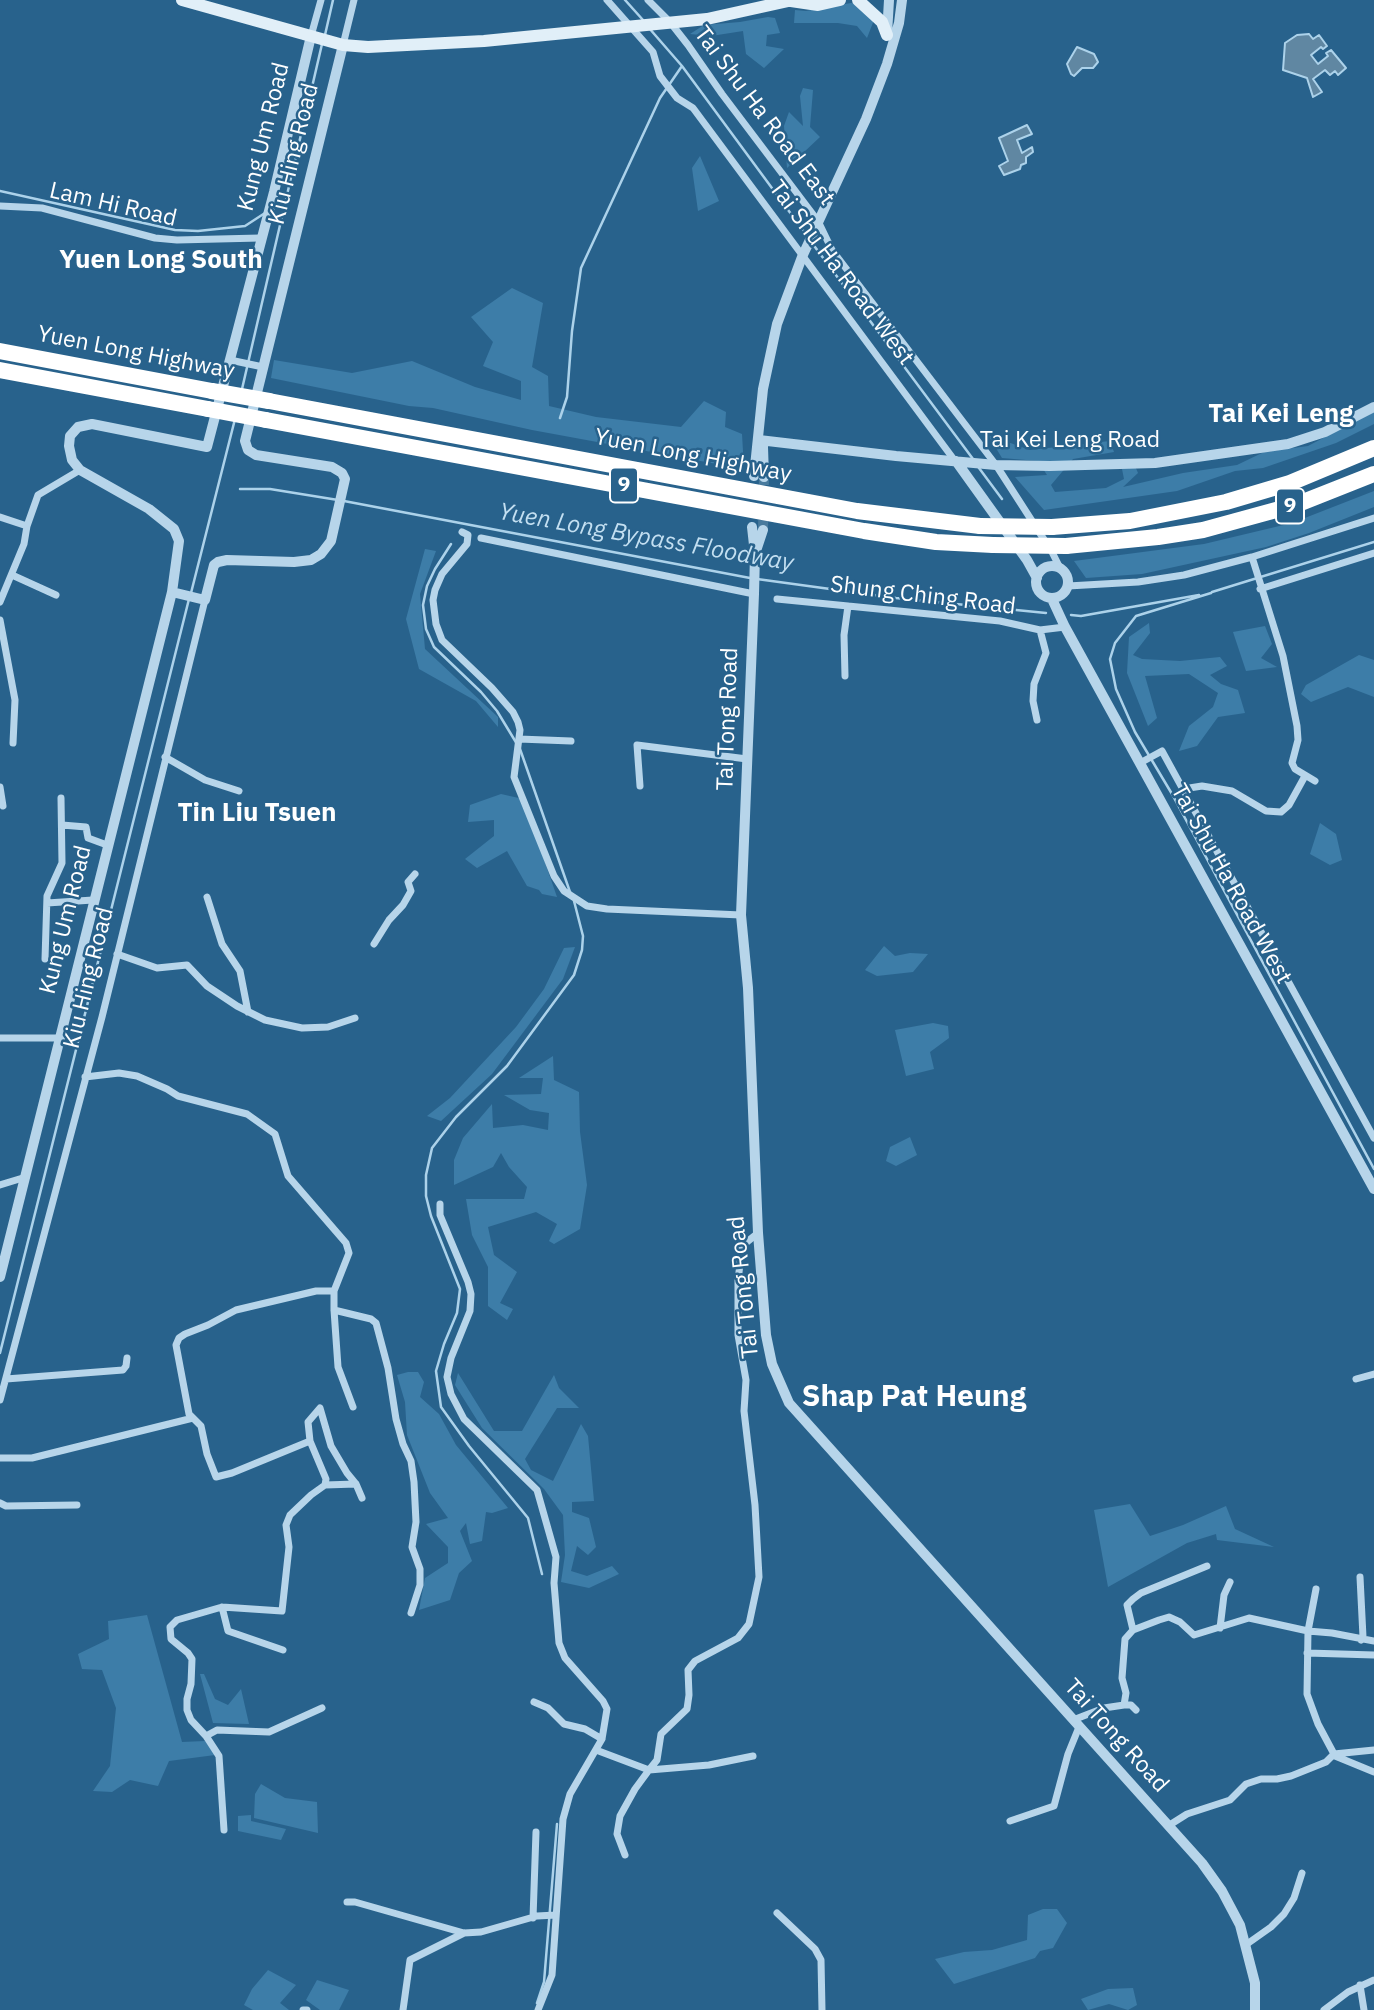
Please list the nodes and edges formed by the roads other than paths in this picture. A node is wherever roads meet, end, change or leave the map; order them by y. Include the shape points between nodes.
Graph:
1 (182, 0) edge
2 (321, 0) edge
3 (354, 0) edge
4 (607, 0) edge
5 (648, 0) edge
6 (792, 0) edge
7 (840, 0) edge
8 (858, 0) edge
9 (888, 0) edge
10 (902, 0) edge
11 (667, 22) junction
12 (632, 25) junction
13 (887, 35) junction
14 (316, 37) junction
15 (341, 44) junction
16 (889, 58) junction
17 (0, 206) edge
18 (817, 224) junction
19 (262, 233) junction
20 (803, 254) junction
21 (0, 351) edge
22 (230, 360) junction
23 (263, 367) junction
24 (0, 370) edge
25 (1374, 407) edge
26 (759, 440) junction
27 (1374, 448) edge
28 (959, 462) junction
29 (993, 464) junction
30 (80, 470) junction
31 (1374, 474) edge
32 (759, 476) tunnel mouth
33 (0, 517) edge
34 (1374, 517) edge
35 (26, 526) junction
36 (757, 528) tunnel mouth
37 (462, 532) dead end
38 (481, 538) dead end
39 (1374, 553) edge
40 (1252, 560) junction
41 (1060, 568) junction
42 (12, 575) junction
43 (1037, 578) junction
44 (1068, 586) junction
45 (1260, 589) junction
46 (172, 592) junction
47 (754, 594) junction
48 (56, 595) dead end
49 (776, 599) dead end
50 (1052, 599) junction
51 (205, 600) junction
52 (0, 602) edge
53 (848, 606) junction
54 (0, 620) edge
55 (1065, 627) junction
56 (1040, 630) junction
57 (845, 676) dead end
58 (1037, 720) dead end
59 (520, 735) junction
60 (571, 741) dead end
61 (13, 743) dead end
62 (165, 757) junction
63 (747, 759) junction
64 (1140, 763) junction
65 (1306, 776) junction
66 (1315, 781) dead end
67 (640, 786) dead end
68 (0, 787) edge
69 (1183, 789) junction
70 (239, 791) dead end
71 (61, 798) dead end
72 (3, 808) edge
73 (62, 825) junction
74 (107, 845) junction
75 (415, 874) dead end
76 (207, 897) dead end
77 (93, 900) junction
78 (47, 903) junction
79 (741, 915) junction
80 (374, 944) dead end
81 (117, 954) junction
82 (45, 959) dead end
83 (248, 1012) junction
84 (355, 1018) dead end
85 (0, 1038) edge
86 (58, 1038) junction
87 (85, 1077) junction
88 (1374, 1138) edge
89 (26, 1177) junction
90 (0, 1185) edge
91 (1374, 1189) edge
92 (440, 1204) dead end
93 (449, 1211) dead end
94 (440, 1215) junction
95 (758, 1233) junction
96 (0, 1277) edge
97 (334, 1291) junction
98 (334, 1310) junction
99 (127, 1358) dead end
100 (1374, 1374) edge
101 (6, 1379) junction
102 (1356, 1379) dead end
103 (0, 1400) edge
104 (353, 1407) dead end
105 (192, 1418) junction
106 (310, 1441) junction
107 (0, 1458) edge
108 (356, 1484) junction
109 (325, 1485) junction
110 (362, 1498) dead end
111 (0, 1503) edge
112 (77, 1504) dead end
113 (1207, 1566) dead end
114 (1360, 1577) dead end
115 (1230, 1582) dead end
116 (1316, 1589) dead end
117 (222, 1607) junction
118 (411, 1613) dead end
119 (1220, 1628) junction
120 (1133, 1630) junction
121 (1308, 1631) junction
122 (1361, 1640) junction
123 (1374, 1641) edge
124 (283, 1650) dead end
125 (1307, 1653) junction
126 (1374, 1655) edge
127 (534, 1702) dead end
128 (1124, 1705) junction
129 (321, 1708) dead end
130 (1136, 1710) dead end
131 (1076, 1723) junction
132 (206, 1736) junction
133 (602, 1739) junction
134 (596, 1750) junction
135 (1374, 1750) edge
136 (1334, 1755) junction
137 (753, 1756) dead end
138 (649, 1770) junction
139 (1374, 1772) edge
140 (1010, 1821) dead end
141 (1168, 1826) junction
142 (224, 1830) dead end
143 (536, 1832) dead end
144 (625, 1854) dead end
145 (1302, 1873) dead end
146 (347, 1902) dead end
147 (777, 1913) dead end
148 (554, 1915) junction
149 (535, 1917) junction
150 (464, 1933) junction
151 (1247, 1944) junction
152 (1374, 1980) edge
153 (1360, 1985) junction
154 (402, 2010) edge
155 (538, 2010) edge
156 (822, 2010) edge
157 (1255, 2010) edge
158 (1324, 2010) edge
159 (1364, 2010) edge

1 - 14 main road
2 - 14 street, Kung Um Road
3 - 15 street, Kiu Hing Road
4 - 12 street, Tai Shu Ha Road West
5 - 11 street, Tai Shu Ha Road East
6 - 7 main road via 818,5
6 - 11 main road via 707,19
8 - 13 main road via 882,22
9 - 13 street
10 - 16 street
11 - 12 main road
11 - 18 street, Tai Shu Ha Road East
12 - 15 main road via 484,41 368,47
12 - 20 street, Tai Shu Ha Road West via 653,52 664,81 693,108
13 - 16 street
14 - 15 main road
14 - 19 street, Kung Um Road
15 - 23 street, Kiu Hing Road
16 - 18 street
17 - 19 street, Lam Hi Road via 42,208 155,238
18 - 20 street
18 - 29 street, Tai Shu Ha Road East
19 - 22 street, Kung Um Road
20 - 26 street via 769,354
20 - 28 street, Tai Shu Ha Road West
21 - 27 highway, Yuen Long Highway / 9, bridge via 857,511 980,526 1130,521 1226,502 1290,483
22 - 23 street
22 - 30 street, Kung Um Road via 207,447 92,424 78,427 70,436 72,460
23 - 51 street, Kiu Hing Road via 245,441 248,450 342,472 345,479 331,541 312,560 227,560 214,565
24 - 31 highway, Yuen Long Highway / 9, bridge via 936,541 1066,546 1158,537 1233,523
25 - 29 street, Tai Kei Leng Road via 1325,432 1253,449 1155,463
26 - 28 street, Tai Kei Leng Road
26 - 32 street via 755,447
28 - 29 street, Tai Kei Leng Road
28 - 43 street, Tai Shu Ha Road West
29 - 41 street, Tai Shu Ha Road East
30 - 35 street via 38,495
30 - 46 street, Kung Um Road via 149,509 174,529 179,541
33 - 35 street
34 - 40 street
35 - 42 street
36 - 47 street, Tai Tong Road
37 - 59 street via 468,535 467,544 435,590 436,624 442,640 513,712
38 - 47 street
39 - 45 street
40 - 44 street via 1138,582
40 - 45 street
41 - 43 street via 1043,569
41 - 44 street
42 - 48 street
42 - 52 street
43 - 50 street, Tai Shu Ha Road West via 1038,590
44 - 50 street
45 - 65 street via 1283,656 1297,726 1292,763
46 - 51 street
46 - 74 street, Kung Um Road
47 - 63 street, Tai Tong Road
49 - 53 street, Shung Ching Road
50 - 55 street, Tai Shu Ha Road West
51 - 62 street, Kiu Hing Road
53 - 56 street, Shung Ching Road via 1000,621
53 - 57 street
54 - 61 street via 15,700
55 - 56 street, Shung Ching Road
55 - 64 street, Tai Shu Ha Road West
56 - 58 street via 1046,653 1034,684
59 - 60 street
59 - 79 street via 514,777 564,891 587,906 607,909
62 - 70 street via 205,780
62 - 81 street, Kiu Hing Road
63 - 67 street via 637,745
63 - 79 street, Tai Tong Road
64 - 69 street via 1162,751
64 - 91 street, Tai Shu Ha Road West
65 - 66 street
65 - 69 street via 1281,812 1266,811 1232,792 1202,786
68 - 72 street
69 - 88 street
71 - 73 street
73 - 74 street via 86,827 88,838
73 - 78 street via 62,867 48,890
74 - 77 street, Kung Um Road
75 - 80 street via 408,882 411,891 403,905
76 - 83 street via 222,944 240,971
77 - 78 street
77 - 86 street, Kung Um Road
78 - 82 street
79 - 95 street, Tai Tong Road
81 - 83 street via 157,968 187,965 200,981
81 - 87 street, Kiu Hing Road
83 - 84 street via 302,1028 328,1027
85 - 86 street
86 - 89 street, Kung Um Road
87 - 97 street via 137,1076 178,1096 247,1114 275,1134 288,1175 346,1243 349,1253
87 - 101 street, Kiu Hing Road
89 - 90 street
89 - 96 street, Kung Um Road
92 - 94 street
93 - 94 street
94 - 133 street via 471,1294 470,1311 447,1377 451,1394 464,1419 537,1490 556,1557 559,1643 565,1658 607,1709
95 - 131 street, Tai Tong Road via 766,1335 772,1364 789,1403
95 - 138 street via 743,1246 738,1335 746,1380 744,1411 759,1577 749,1624 738,1638 695,1661 688,1670 687,1709 661,1734 657,1760
97 - 98 street
97 - 105 street via 236,1310 179,1338 176,1345
98 - 104 street via 338,1367
98 - 118 street via 376,1323 388,1368 396,1419 414,1482 412,1548 420,1569 420,1586
99 - 101 street via 122,1370
100 - 102 street
101 - 103 street, Kiu Hing Road
105 - 106 street via 201,1426 216,1476
105 - 107 street via 32,1458
106 - 108 street via 308,1422 320,1408 331,1446
106 - 109 street
108 - 109 street
108 - 110 street
109 - 117 street via 290,1515 286,1525 289,1548 282,1611
111 - 112 street
113 - 120 street via 1133,1599 1127,1605
114 - 122 street
115 - 119 street
116 - 121 street
117 - 124 street via 228,1632
117 - 132 street via 177,1620 170,1627 171,1639 192,1660 187,1710
119 - 120 street via 1194,1635 1169,1617
119 - 121 street via 1249,1618
120 - 128 street via 1122,1650
121 - 122 street
121 - 125 street
122 - 123 street
125 - 126 street
125 - 136 street via 1307,1694
127 - 133 street via 548,1707 566,1726 585,1729
128 - 130 street
128 - 131 street
129 - 132 street via 269,1732 217,1730
131 - 140 street via 1054,1806
131 - 141 street, Tai Tong Road
132 - 142 street via 219,1756
133 - 134 street
134 - 138 street
134 - 148 street via 570,1794 563,1819
135 - 136 street
136 - 139 street
136 - 141 street via 1291,1776 1247,1784 1230,1800 1187,1814
137 - 138 street
138 - 144 street via 620,1816 617,1834
141 - 151 street, Tai Tong Road via 1222,1891
143 - 149 street
145 - 151 street via 1284,1914
146 - 150 street
147 - 156 street via 810,1942 821,1961
148 - 149 street
148 - 155 street via 552,1975
149 - 150 street
150 - 154 street via 410,1960
151 - 157 street, Tai Tong Road
152 - 153 street
153 - 158 street
153 - 159 street

